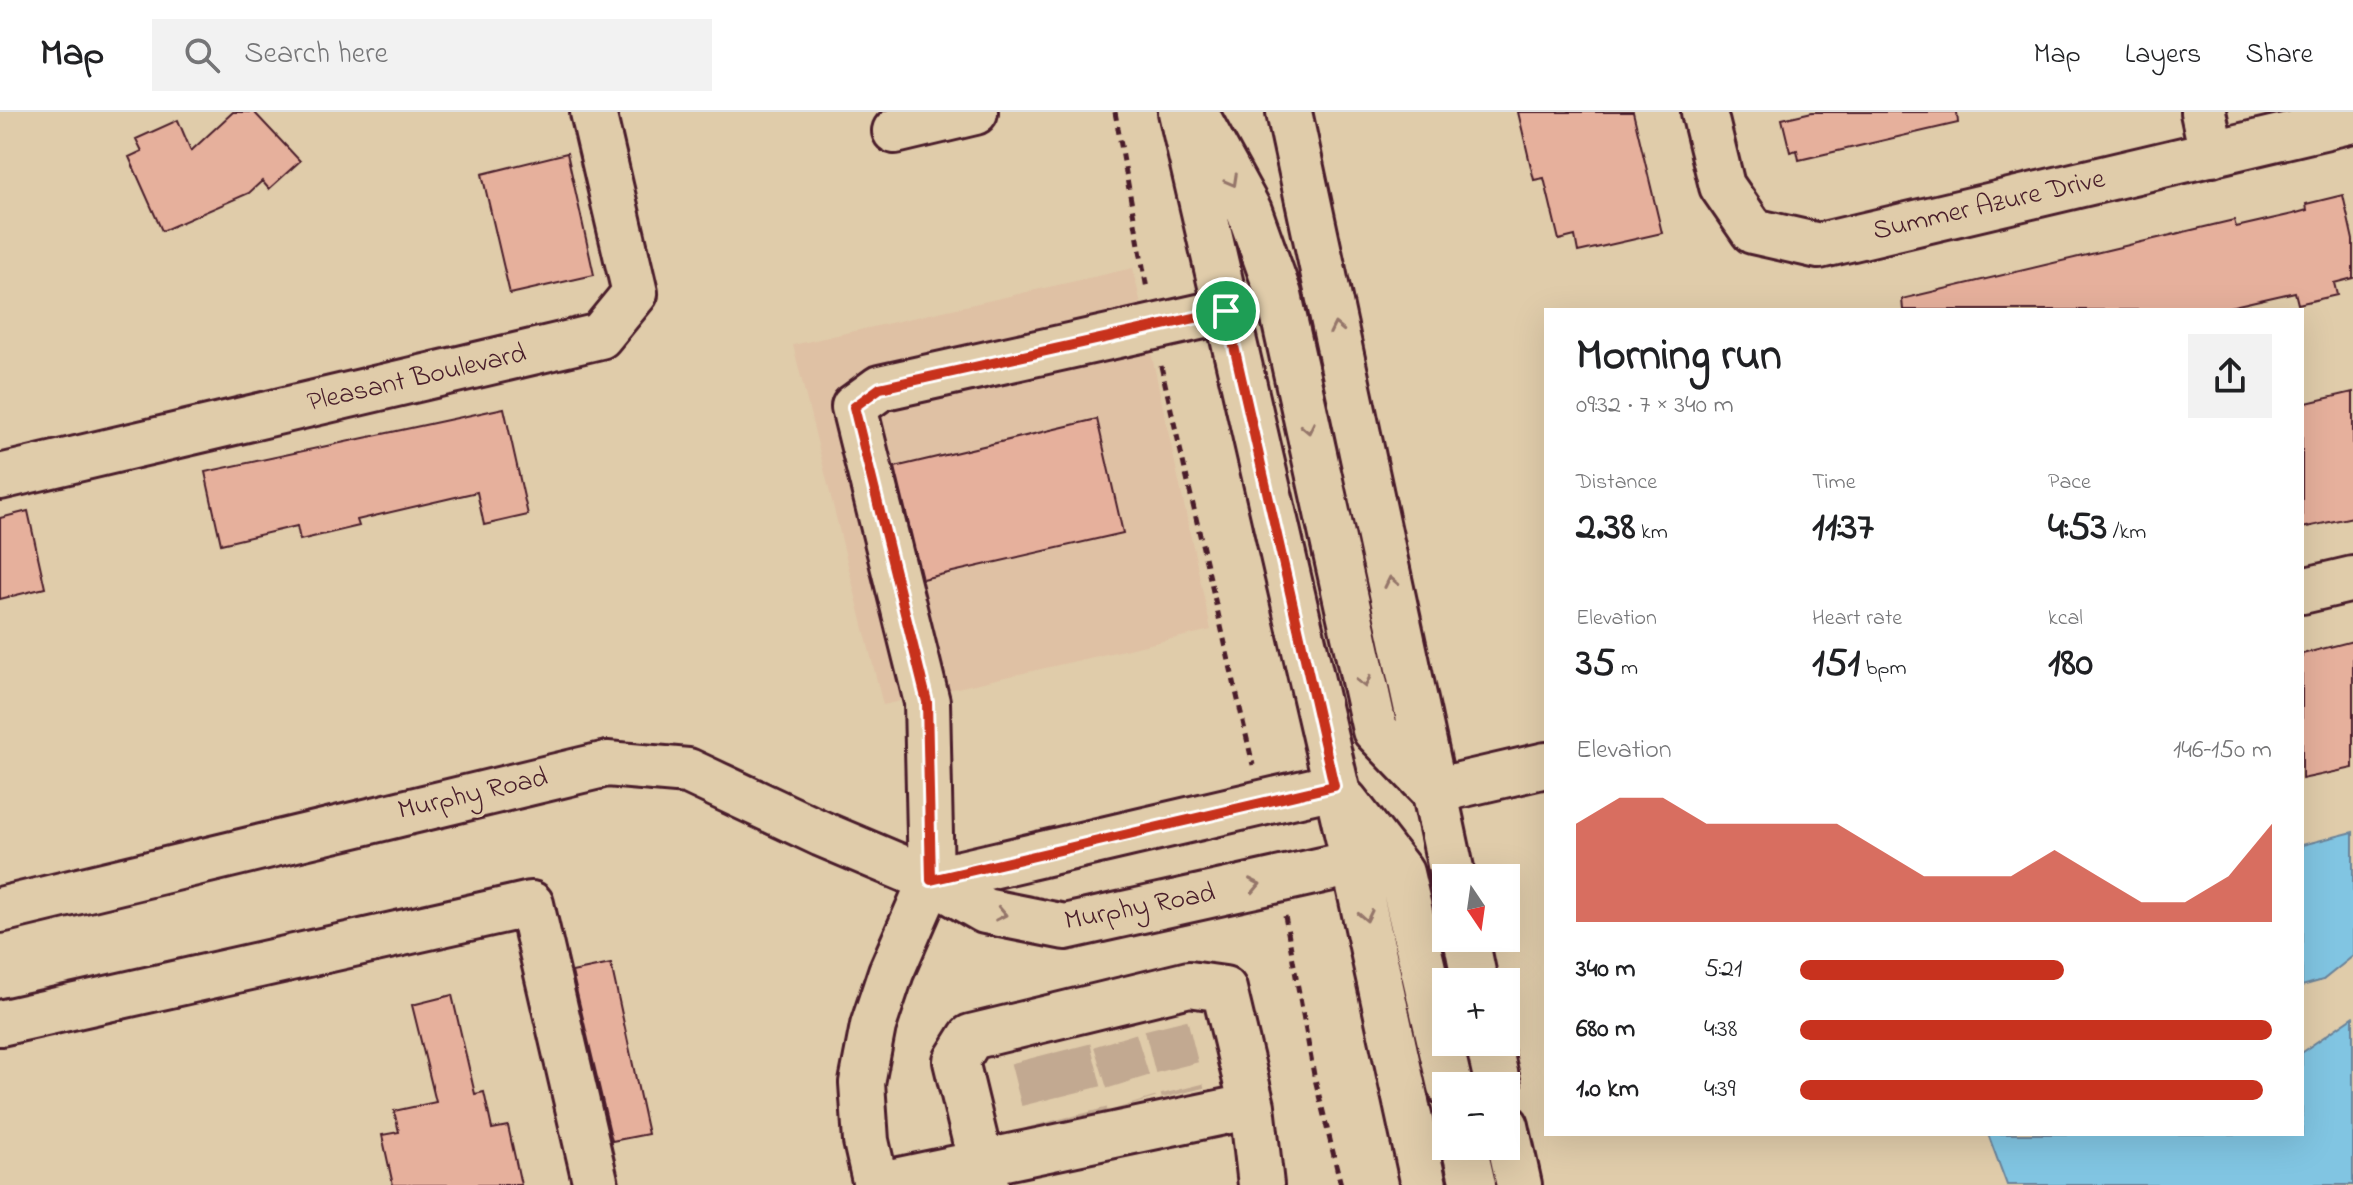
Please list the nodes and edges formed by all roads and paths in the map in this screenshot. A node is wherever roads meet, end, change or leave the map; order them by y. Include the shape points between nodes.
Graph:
1 (593, 112) edge
2 (975, 112) edge
3 (1115, 112) edge
4 (1181, 112) edge
5 (1195, 112) edge
6 (1289, 112) edge
7 (1704, 112) edge
8 (2203, 112) edge
9 (2353, 120) edge
10 (895, 131) dead end
11 (2212, 154) junction
12 (1226, 311) junction
13 (1154, 327) junction
14 (0, 477) edge
15 (2353, 579) edge
16 (2304, 591) edge
17 (1250, 751) dead end
18 (1544, 765) edge
19 (1334, 786) junction
20 (1434, 791) junction
21 (1354, 863) junction
22 (1450, 864) edge
23 (931, 880) junction
24 (1284, 906) dead end
25 (0, 910) edge
26 (0, 1023) edge
27 (1447, 1072) edge
28 (1252, 1106) junction
29 (1467, 1160) edge
30 (1513, 1160) edge
31 (983, 1174) edge
32 (596, 1185) edge
33 (876, 1185) edge
34 (1261, 1185) edge
35 (1341, 1185) edge
36 (1424, 1185) edge
37 (1473, 1185) edge
38 (1519, 1185) edge

1 - 14 street, Pleasant Boulevard via 635,293 600,336
2 - 10 street
3 - 13 path
4 - 12 street
5 -> 20 street via 1249,211 1279,295 1375,730
20 -> 6 street
7 - 11 street, Summer Azure Drive via 1722,186 1753,231 1819,246
8 - 11 street
9 - 11 street, Summer Azure Drive
12 - 13 street
12 - 19 street
13 - 17 path
13 - 23 street via 880,388 854,407 927,702
15 - 16 street
18 - 20 street
19 - 21 street
19 - 23 street
19 - 27 street via 1401,873
20 - 22 street
23 -> 21 street, Murphy Road via 985,911 1065,927
21 -> 36 street
23 - 25 street, Murphy Road via 688,771 607,764
23 - 33 street via 891,972 862,1083
24 - 35 path via 1314,1075
26 - 32 street via 531,904
28 - 31 street via 1187,1106 1070,1133
28 - 31 street via 1224,989 1189,984 1162,1008 1047,1036 971,1037 956,1061
28 - 34 street
29 - 37 street
30 - 38 street
31 - 33 street

